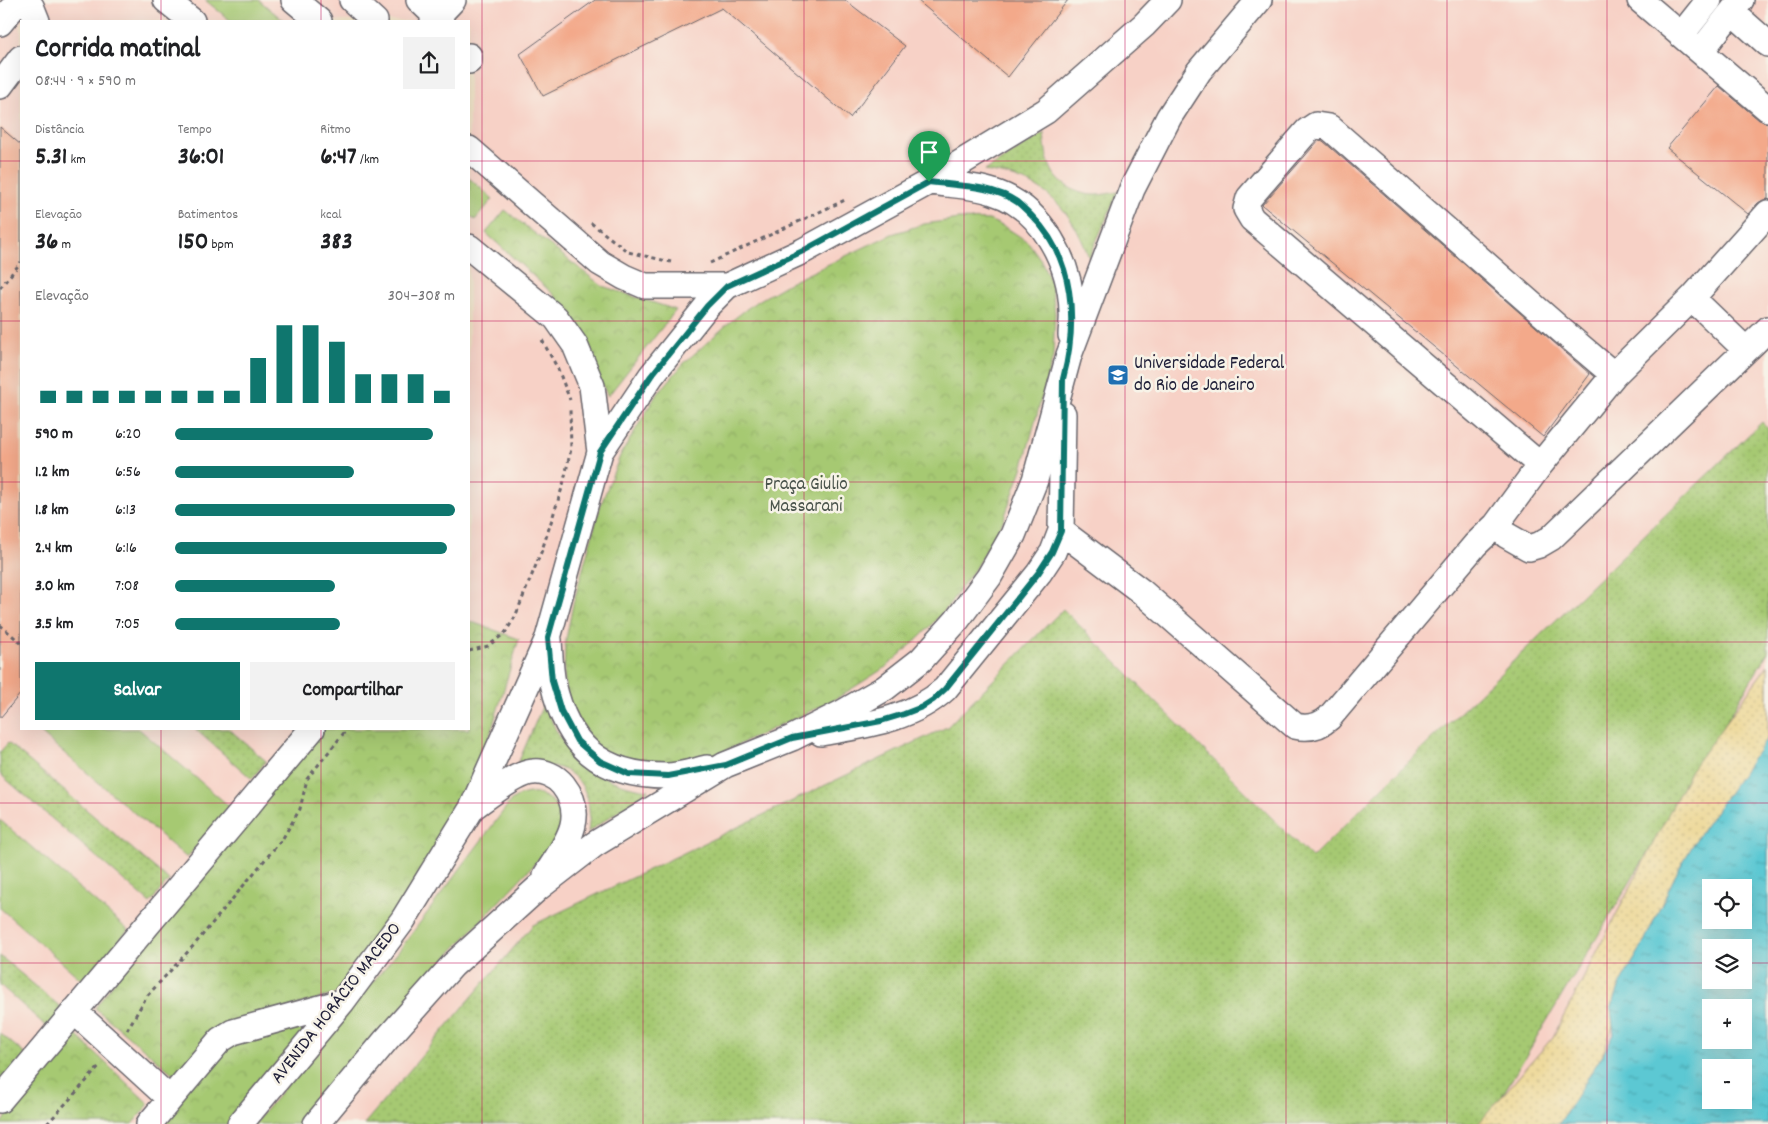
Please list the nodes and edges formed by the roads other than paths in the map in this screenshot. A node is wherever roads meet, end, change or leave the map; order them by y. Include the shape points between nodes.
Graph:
1 (19, 0) edge
2 (23, 0) edge
3 (166, 0) edge
4 (294, 0) edge
5 (352, 0) edge
6 (419, 0) edge
7 (1168, 0) edge
8 (1259, 0) edge
9 (1640, 0) edge
10 (1709, 0) edge
11 (1737, 6) edge
12 (441, 15) edge
13 (38, 20) edge
14 (191, 20) edge
15 (318, 20) edge
16 (375, 20) edge
17 (0, 23) edge
18 (1682, 34) junction
19 (1768, 44) edge
20 (1701, 52) junction
21 (20, 59) edge
22 (0, 86) edge
23 (1768, 108) edge
24 (470, 150) edge
25 (929, 182) junction
26 (1768, 214) edge
27 (470, 248) edge
28 (727, 286) junction
29 (1692, 298) junction
30 (1768, 329) edge
31 (1746, 350) junction
32 (1070, 355) junction
33 (1614, 375) junction
34 (1063, 379) junction
35 (600, 452) junction
36 (1540, 465) junction
37 (1496, 526) junction
38 (1061, 531) junction
39 (548, 638) junction
40 (311, 730) edge
41 (792, 738) junction
42 (726, 765) junction
43 (472, 808) junction
44 (538, 888) junction
45 (342, 1002) junction
46 (74, 1011) junction
47 (170, 1099) junction
48 (0, 1100) edge
49 (149, 1124) edge
50 (240, 1124) edge
51 (316, 1124) edge

1 - 17 street
2 - 13 street via 31,6
3 - 14 street
4 - 15 street
5 - 16 street
6 - 12 street
7 - 25 street via 1046,111
8 - 32 street via 1198,72 1169,117 1132,189
9 - 18 street
10 - 18 street
11 - 19 street
11 - 20 street
18 - 20 street
20 - 23 street
21 - 22 street
24 - 28 street via 600,263 624,277 645,286
25 - 28 street via 803,251
25 - 32 street via 995,192 1017,202 1043,227 1059,254 1069,288 1072,312
26 - 29 street
27 - 35 street via 556,318 575,345 592,386
28 - 35 street via 651,376
29 - 31 street
29 - 33 street
30 - 31 street
31 - 37 street via 1551,538 1530,548
32 - 34 street
33 - 36 street
33 - 36 street via 1329,127 1316,124 1307,131 1249,198 1246,209 1252,219
34 - 38 street
34 - 41 street via 1035,480 1014,535 989,577 957,620 921,660 885,688
35 - 39 street
36 - 37 street
37 - 38 street via 1475,545 1329,718 1304,728 1295,726 1142,592
38 - 41 street via 1039,572 933,700 881,721
39 - 42 street via 552,681 561,711 577,741 600,761 629,774 668,776
39 - 43 street, AVENIDA HORÁCIO MACEDO
40 - 46 street
41 - 42 street
42 - 44 street via 595,844
43 - 44 street via 501,787 531,772 546,773 560,781 570,794 575,810 574,826
43 - 45 street, AVENIDA HORÁCIO MACEDO via 404,920
44 - 51 street via 452,965
45 - 47 street via 233,1032 220,1040
45 - 50 street, AVENIDA HORÁCIO MACEDO
46 - 47 street
46 - 48 street
47 - 49 street

